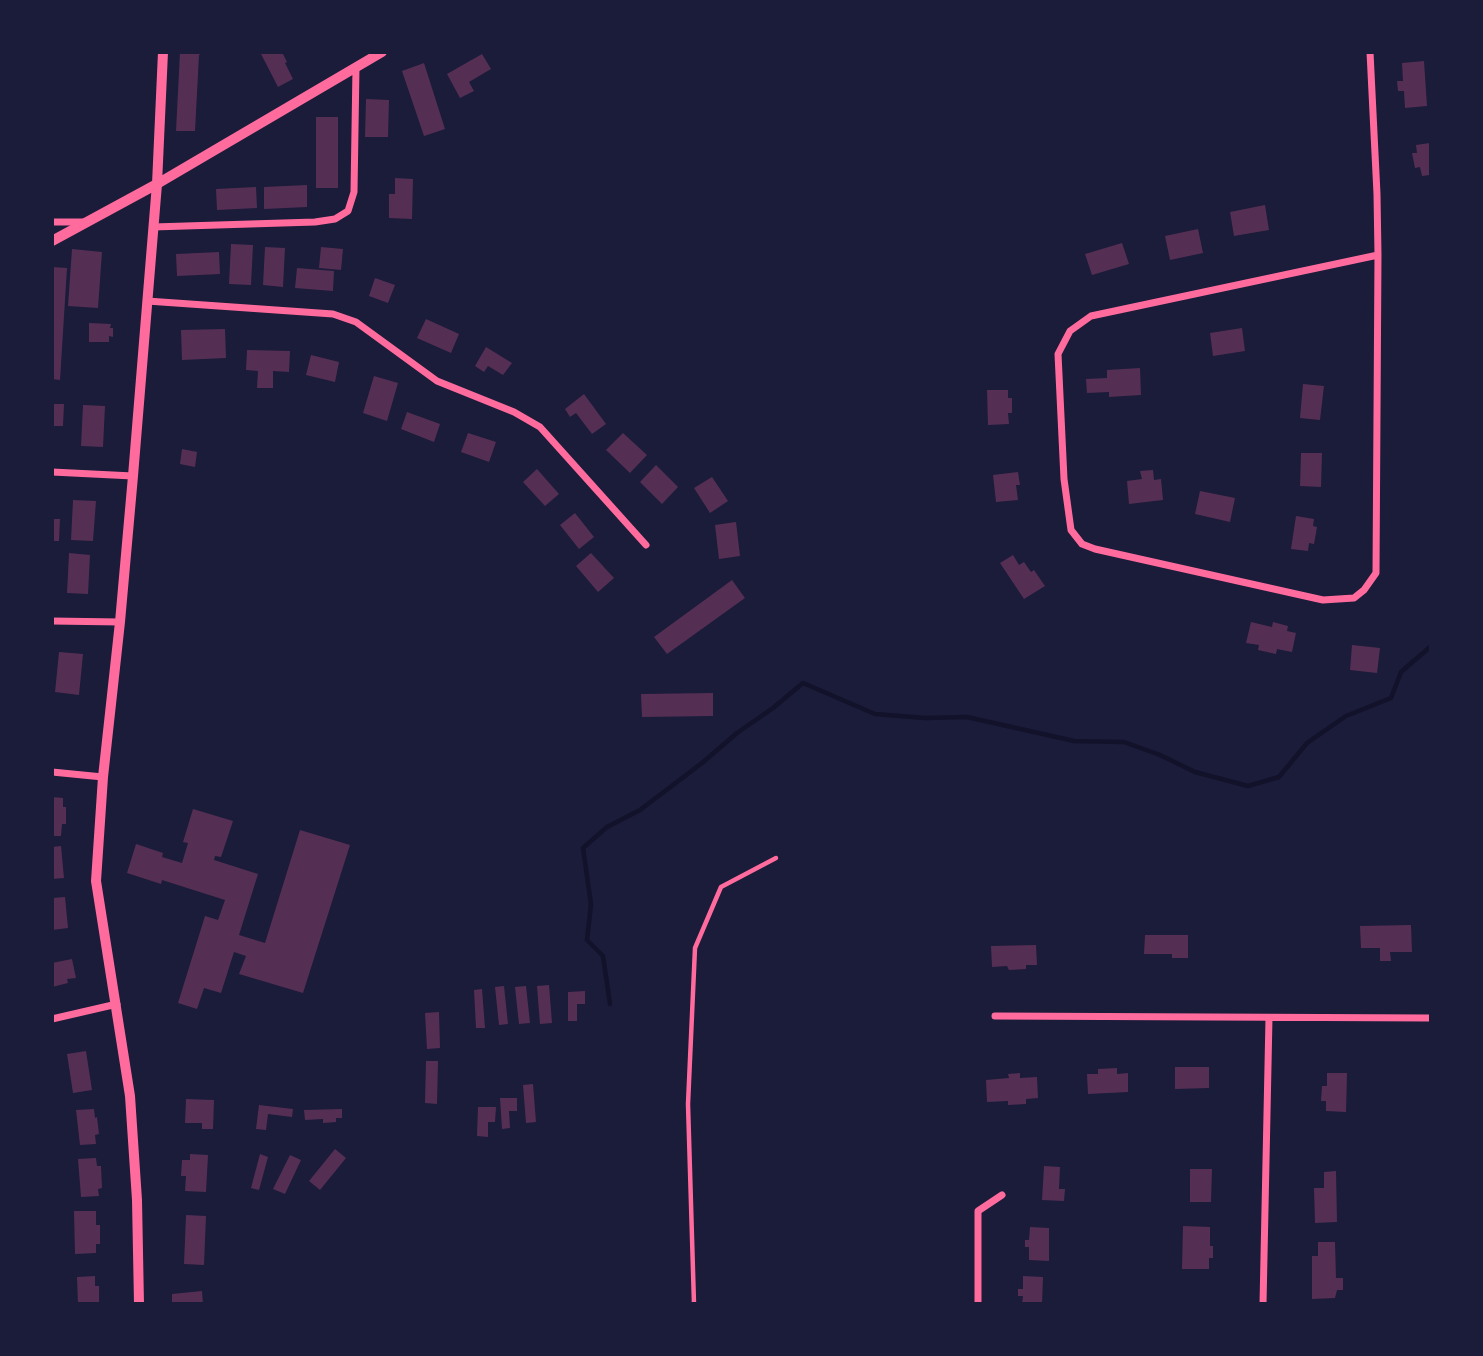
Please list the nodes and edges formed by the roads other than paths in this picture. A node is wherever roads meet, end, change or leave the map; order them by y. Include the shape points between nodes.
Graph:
1 (163, 52) edge
2 (382, 52) edge
3 (1370, 52) edge
4 (356, 67) junction
5 (157, 184) junction
6 (52, 222) edge
7 (86, 222) junction
8 (153, 227) junction
9 (52, 241) edge
10 (1378, 255) junction
11 (147, 301) junction
12 (52, 472) edge
13 (133, 476) junction
14 (646, 545) dead end
15 (52, 621) edge
16 (120, 622) junction
17 (52, 772) edge
18 (103, 777) junction
19 (776, 858) dead end
20 (117, 1004) junction
21 (995, 1016) dead end
22 (1269, 1018) junction
23 (1430, 1018) edge
24 (52, 1019) edge
25 (1002, 1195) dead end
26 (139, 1304) edge
27 (694, 1304) edge
28 (978, 1304) edge
29 (1263, 1304) edge

1 - 5 street
2 - 4 street
3 - 10 street
4 - 5 street
4 - 8 street via 354,192 348,211 316,222
5 - 7 street
5 - 8 street
6 - 7 street
7 - 9 street
8 - 11 street
10 - 10 street via 1091,316 1070,331 1058,354 1064,479 1071,530 1082,544 1323,600 1354,598 1364,590 1376,573
11 - 13 street
11 - 14 street via 333,314 356,322 437,382 540,427
12 - 13 street
13 - 16 street
15 - 16 street
16 - 18 street
17 - 18 street
18 - 20 street via 96,881
19 - 27 lane via 721,887 695,948 688,1104
20 - 24 street
20 - 26 street via 130,1096
21 - 22 street
22 - 23 street
22 - 29 street
25 - 28 street via 978,1211

